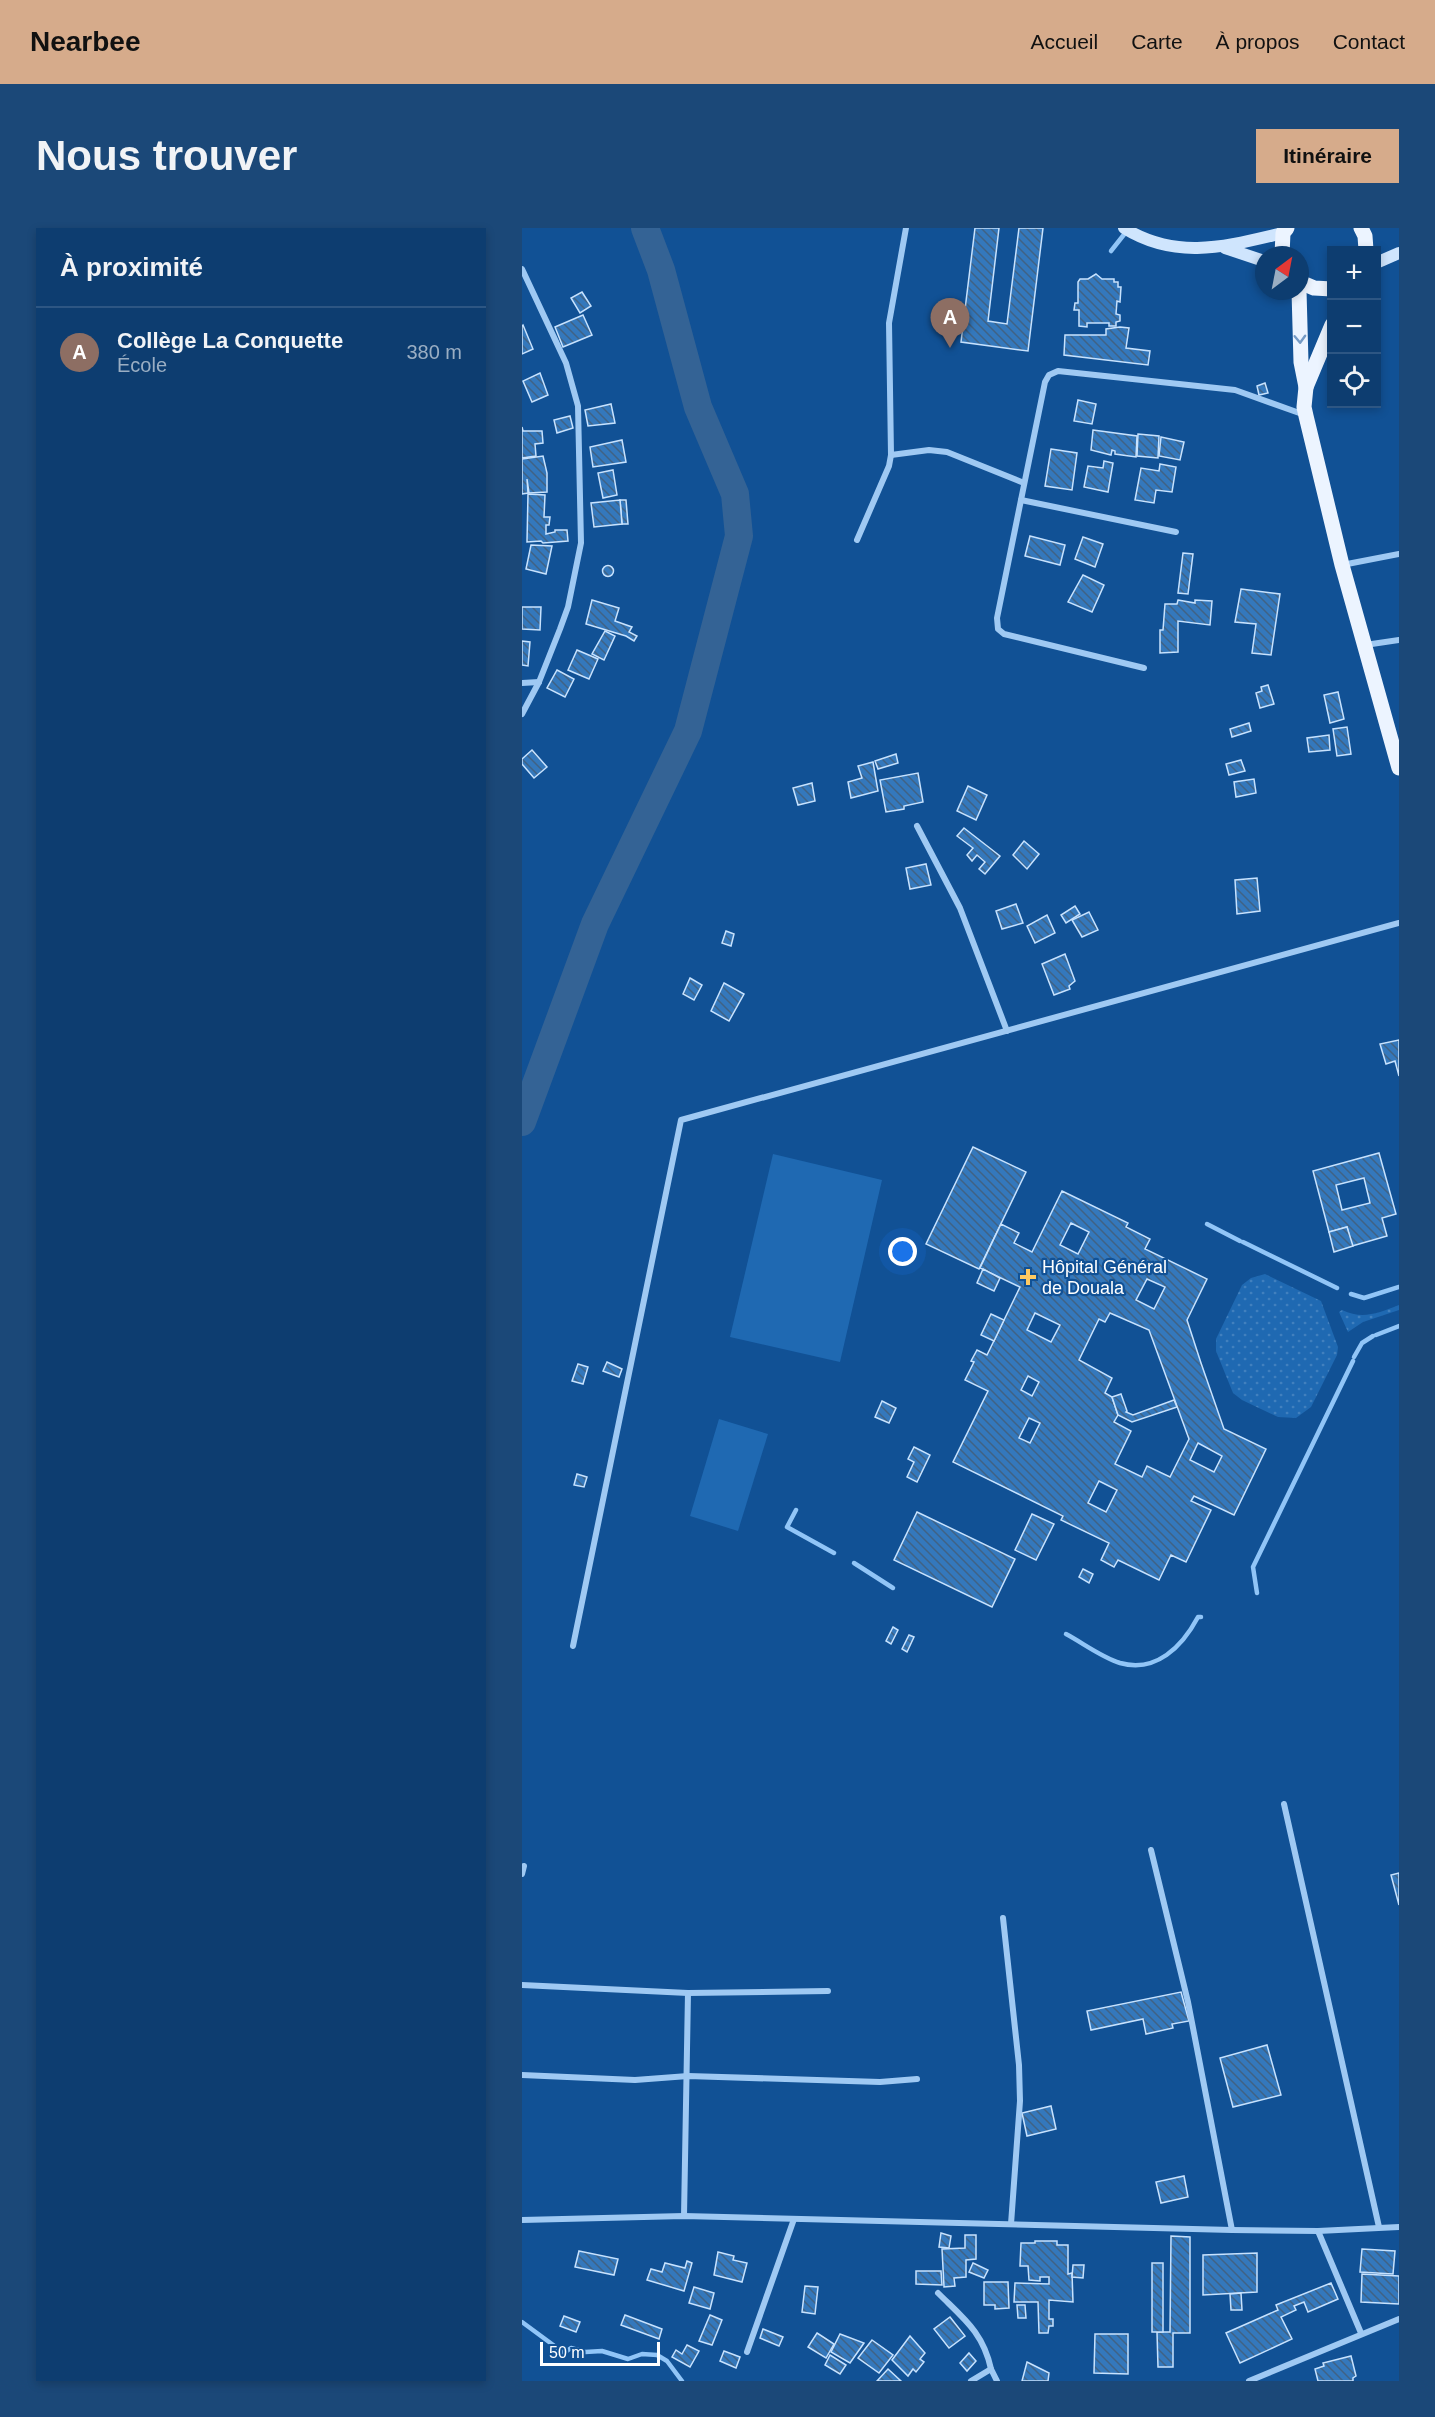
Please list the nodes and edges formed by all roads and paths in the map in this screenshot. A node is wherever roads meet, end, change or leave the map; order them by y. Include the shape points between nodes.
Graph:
1 (906, 228) edge
2 (1124, 228) edge
3 (1361, 228) edge
4 (1285, 231) edge
5 (1283, 246) edge
6 (1366, 246) edge
7 (1224, 247) junction
8 (1399, 253) edge
9 (1255, 258) edge
10 (1381, 261) edge
11 (522, 269) edge
12 (1309, 286) edge
13 (1327, 289) edge
14 (1299, 300) edge
15 (1327, 337) edge
16 (1306, 387) junction
17 (1306, 416) junction
18 (891, 454) junction
19 (1024, 483) junction
20 (1021, 500) junction
21 (1176, 532) dead end
22 (857, 540) dead end
23 (1399, 554) edge
24 (1342, 565) junction
25 (1399, 640) edge
26 (1365, 645) junction
27 (1144, 668) dead end
28 (539, 682) junction
29 (522, 683) edge
30 (522, 714) edge
31 (1399, 768) edge
32 (917, 826) dead end
33 (1399, 923) edge
34 (1007, 1031) junction
35 (573, 1646) dead end
36 (1284, 1804) dead end
37 (1151, 1850) dead end
38 (524, 1866) dead end
39 (522, 1874) edge
40 (1003, 1918) dead end
41 (522, 1985) edge
42 (828, 1991) dead end
43 (688, 1993) junction
44 (522, 2074) edge
45 (688, 2076) junction
46 (917, 2079) dead end
47 (684, 2216) junction
48 (794, 2219) junction
49 (522, 2220) edge
50 (1011, 2224) junction
51 (1379, 2227) junction
52 (1399, 2227) edge
53 (1232, 2230) junction
54 (1318, 2231) junction
55 (938, 2293) dead end
56 (1399, 2319) edge
57 (1361, 2333) junction
58 (747, 2352) dead end
59 (991, 2369) junction
60 (971, 2381) edge
61 (998, 2381) edge
62 (1249, 2381) edge

1 - 18 street via 889,322
2 - 7 main road via 1179,248
3 - 6 main road
4 - 5 main road
4 - 7 main road
7 - 9 main road
8 - 10 main road
11 - 28 street via 566,363 578,406 581,543 568,607
12 - 13 main road
14 -> 16 main road via 1301,362
15 - 16 main road
16 - 17 main road
17 - 19 street via 1235,390 1058,371 1045,382
17 - 24 main road
18 - 19 street via 947,452
18 - 22 street
19 - 20 street
20 - 21 street
20 - 27 street via 998,629 1004,634
23 - 24 street
24 - 26 main road
25 - 26 street
26 - 31 main road
28 - 29 street
28 - 30 street
32 - 34 street via 960,908
33 - 34 street
34 - 35 street via 681,1120
36 - 51 street
37 - 53 street via 1188,2002
38 - 39 street
40 - 50 street via 1020,2101
41 - 43 street
42 - 43 street
43 - 45 street
44 - 45 street via 635,2080
45 - 46 street via 880,2082
45 - 47 street
47 - 48 street
47 - 49 street
48 - 50 street
48 - 58 street
50 - 53 street
51 - 52 street
51 - 54 street
53 - 54 street
54 - 57 street
55 - 59 street via 969,2324
56 - 57 street
57 - 62 street
59 - 60 street
59 - 61 street

